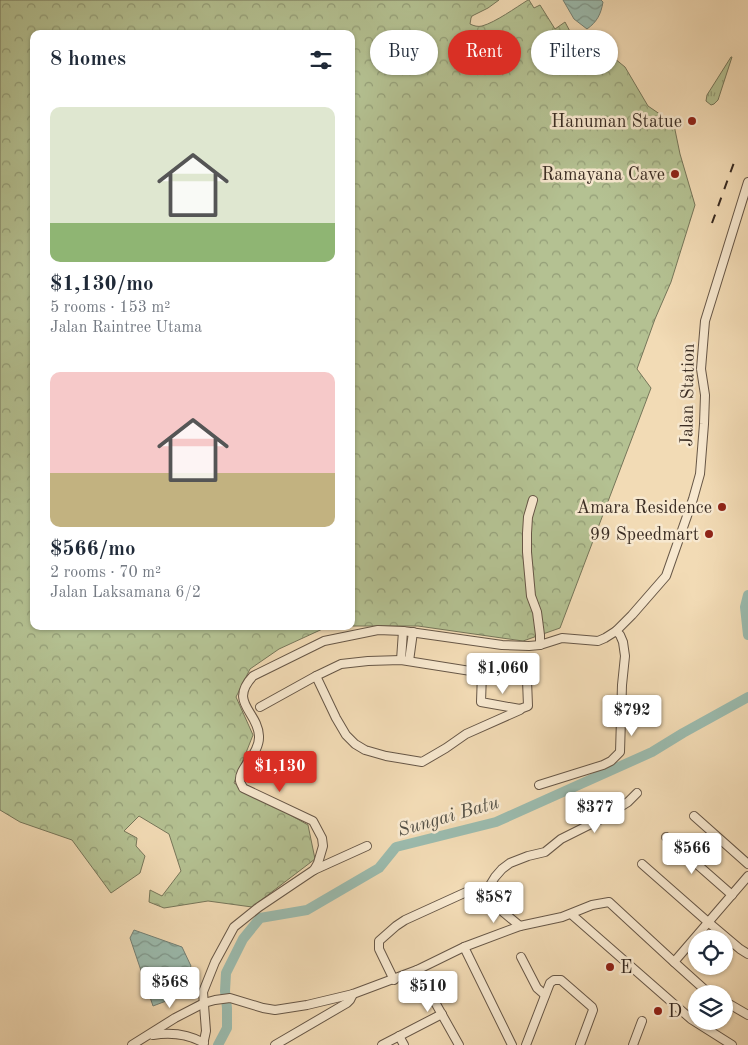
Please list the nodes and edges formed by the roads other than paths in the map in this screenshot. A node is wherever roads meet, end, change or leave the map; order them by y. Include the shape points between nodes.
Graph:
1 (748, 182) edge
2 (533, 500) dead end
3 (403, 631) junction
4 (616, 631) junction
5 (413, 632) junction
6 (540, 645) junction
7 (405, 660) junction
8 (482, 673) junction
9 (316, 676) junction
10 (260, 707) dead end
11 (520, 710) junction
12 (539, 785) dead end
13 (637, 793) dead end
14 (694, 816) dead end
15 (666, 837) dead end
16 (367, 846) dead end
17 (642, 864) dead end
18 (748, 864) edge
19 (314, 870) junction
20 (748, 876) edge
21 (487, 890) junction
22 (732, 895) junction
23 (571, 914) junction
24 (708, 922) junction
25 (520, 926) junction
26 (464, 947) junction
27 (748, 954) edge
28 (521, 957) dead end
29 (674, 962) junction
30 (417, 970) junction
31 (394, 980) junction
32 (700, 985) edge
33 (353, 994) junction
34 (545, 996) junction
35 (204, 1004) junction
36 (733, 1006) edge
37 (442, 1014) junction
38 (748, 1015) edge
39 (642, 1021) dead end
40 (148, 1036) junction
41 (399, 1036) junction
42 (203, 1044) edge
43 (132, 1045) edge
44 (276, 1045) edge
45 (382, 1045) edge
46 (404, 1045) edge
47 (459, 1045) edge
48 (512, 1045) edge
49 (526, 1045) edge
50 (580, 1045) edge
51 (633, 1045) edge
52 (732, 1045) edge

1 - 4 street, Jalan Station via 705,321 701,369 705,395 704,424 700,474 694,499 666,576
2 - 6 street via 526,534 530,596 537,612
3 - 5 street, Jalan Station
3 - 7 street
3 - 19 street, Jalan Station via 378,630 324,642 252,676 244,689 242,698 259,733 259,741 256,752 242,771 240,780 243,788 313,821 323,846
4 - 6 street, Jalan Station via 598,641 562,638
4 - 12 street via 623,642 625,656 620,752 603,765
5 - 6 street, Jalan Station via 502,644
5 - 7 street
7 - 8 street
7 - 9 street via 341,664
8 - 11 street via 481,702
8 - 11 street via 527,680 528,706
9 - 10 street
9 - 11 street via 336,718 355,744 386,756 422,762 466,734
13 - 21 street via 628,802 561,839 545,852 510,863 494,877
14 - 18 street
15 - 22 street
16 - 19 street
17 - 24 street
19 - 35 street via 234,927 203,992
20 - 22 street
21 - 25 street via 491,902
21 - 31 street via 473,889 405,920 379,941 379,949
22 - 24 street
23 - 25 street
23 - 29 street via 609,902
23 - 52 street via 691,1019
24 - 27 street
24 - 29 street
25 - 26 street
26 - 30 street
26 - 48 street
28 - 34 street via 537,988
29 - 32 street
30 - 31 street
30 - 37 street
31 - 33 street
33 - 35 street via 307,1006 275,1010 230,998
33 - 44 street via 347,1003
34 - 49 street
34 - 50 street via 550,983 561,980 592,1007 593,1013
35 - 40 street
35 - 42 street via 206,1032
36 - 38 street
37 - 41 street
37 - 47 street
39 - 51 street
40 - 42 street via 171,1033 195,1038
40 - 43 street
41 - 45 street
41 - 46 street

